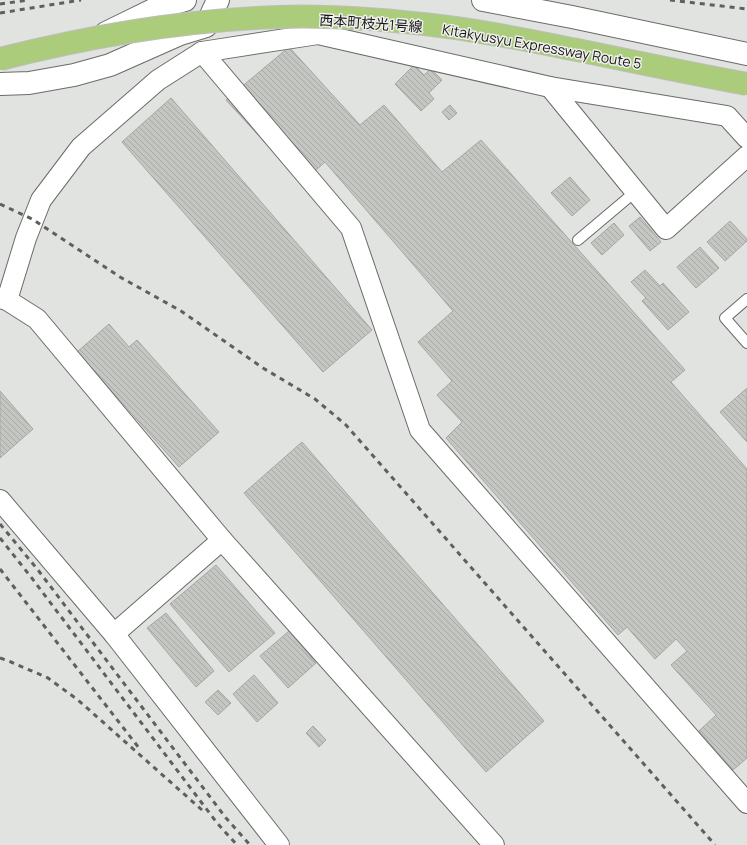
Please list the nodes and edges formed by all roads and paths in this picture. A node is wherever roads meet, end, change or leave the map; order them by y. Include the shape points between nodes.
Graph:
1 (186, 0) edge
2 (190, 0) edge
3 (218, 0) edge
4 (483, 0) edge
5 (206, 26) junction
6 (202, 52) junction
7 (747, 54) edge
8 (0, 59) edge
9 (680, 72) junction
10 (747, 80) edge
11 (0, 84) edge
12 (747, 84) edge
13 (550, 87) junction
14 (747, 89) edge
15 (747, 138) edge
16 (747, 156) edge
17 (635, 192) junction
18 (578, 240) dead end
19 (3, 299) edge
20 (747, 299) edge
21 (747, 343) edge
22 (0, 500) edge
23 (222, 540) junction
24 (114, 634) junction
25 (747, 803) edge
26 (280, 845) edge
27 (494, 845) edge

1 - 8 street via 155,9 52,57
2 - 5 street
3 - 5 street
4 - 7 street
5 - 11 street, 西本町枝光1号線 via 180,34 110,65 29,83
5 - 14 street, 西本町枝光1号線 via 246,20 289,18 417,25 537,42
6 - 13 street via 318,34
6 - 19 street via 158,80 81,148 41,200
6 - 25 street via 351,228 420,430
8 - 9 highway, Kitakyusyu Expressway Route 5, bridge via 83,41 207,22 279,17 344,18 448,27 500,35
9 - 10 highway, Kitakyusyu Expressway Route 5, bridge
9 - 12 highway, Kitakyusyu Expressway Route 5, bridge
13 - 15 street via 727,116
13 - 17 street
16 - 17 street via 666,229
17 - 18 lane
19 - 23 street via 37,319
20 - 21 lane via 725,318
22 - 24 street
23 - 24 street
23 - 27 street
24 - 26 street

